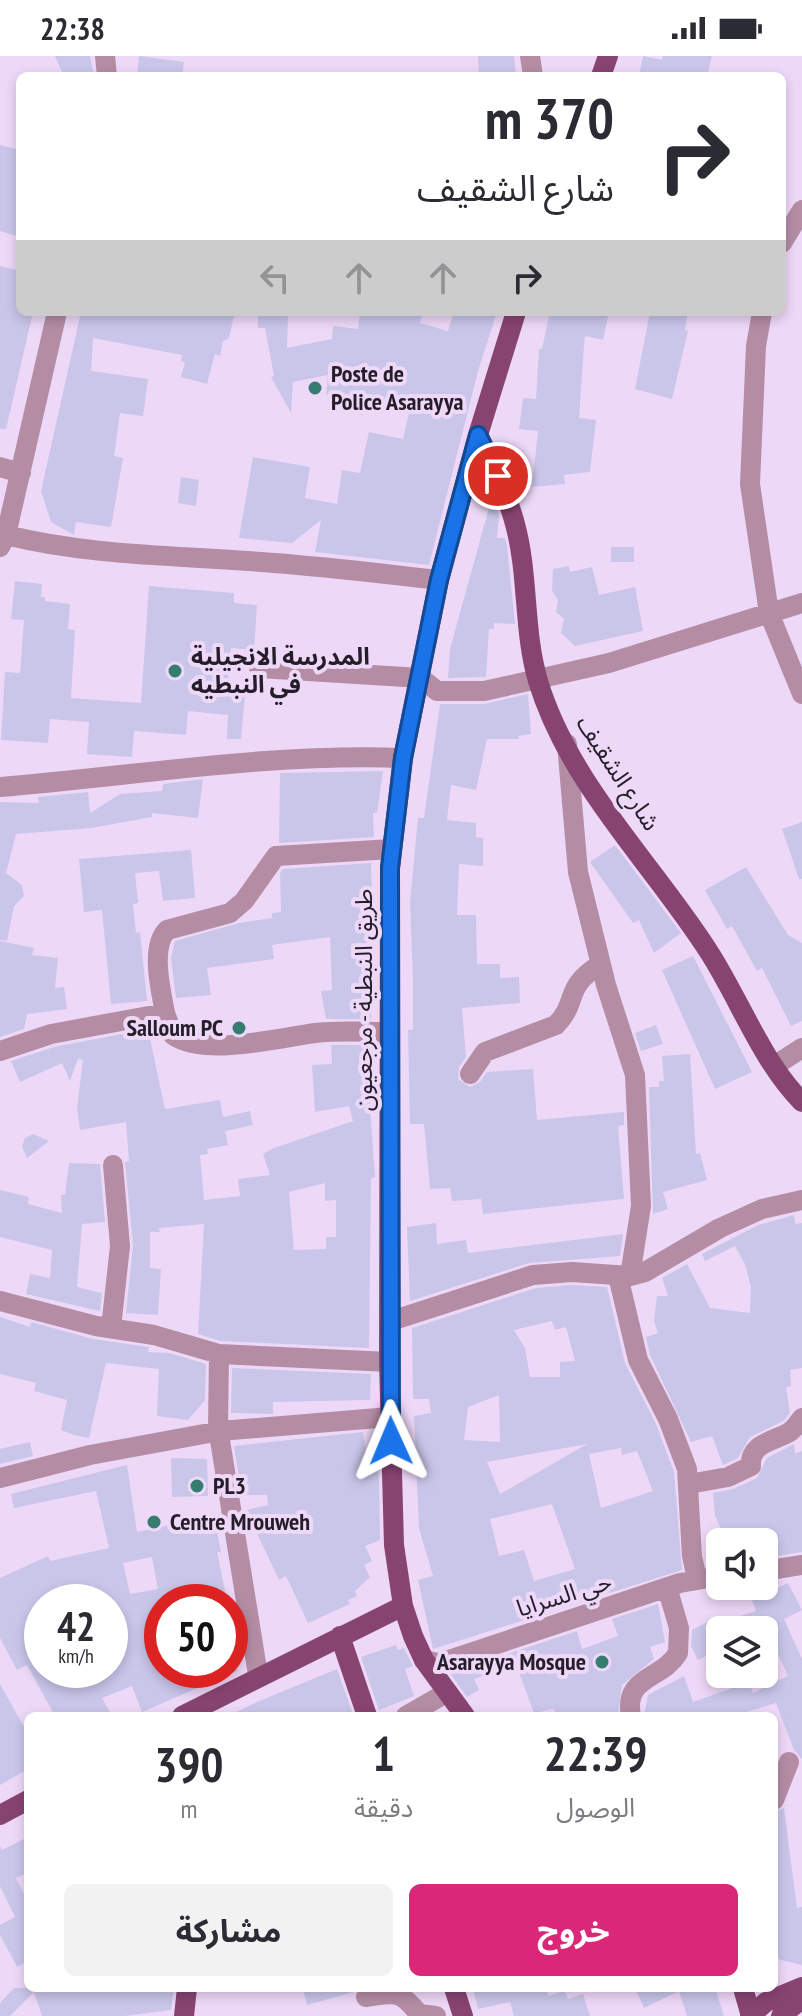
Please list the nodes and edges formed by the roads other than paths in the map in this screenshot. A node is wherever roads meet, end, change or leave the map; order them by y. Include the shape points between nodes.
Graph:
1 (802, 210) edge
2 (786, 236) edge
3 (56, 316) edge
4 (515, 316) edge
5 (761, 316) edge
6 (478, 435) junction
7 (0, 467) edge
8 (21, 473) junction
9 (3, 541) edge
10 (439, 580) junction
11 (802, 603) edge
12 (769, 613) junction
13 (259, 668) dead end
14 (421, 678) junction
15 (538, 679) junction
16 (802, 694) edge
17 (567, 744) junction
18 (403, 758) junction
19 (0, 787) edge
20 (392, 849) junction
21 (601, 964) junction
22 (165, 1013) junction
23 (390, 1032) junction
24 (802, 1048) edge
25 (0, 1051) edge
26 (774, 1066) junction
27 (470, 1074) dead end
28 (802, 1102) edge
29 (113, 1165) dead end
30 (802, 1200) edge
31 (624, 1276) junction
32 (0, 1301) edge
33 (391, 1321) junction
34 (111, 1328) junction
35 (219, 1354) junction
36 (389, 1362) junction
37 (390, 1417) junction
38 (802, 1418) edge
39 (220, 1431) junction
40 (0, 1478) edge
41 (689, 1484) junction
42 (802, 1565) edge
43 (778, 1569) edge
44 (706, 1578) edge
45 (697, 1579) junction
46 (667, 1587) junction
47 (403, 1606) junction
48 (340, 1636) junction
49 (424, 1660) junction
50 (258, 1675) junction
51 (446, 1693) junction
52 (189, 1712) edge
53 (366, 1712) edge
54 (413, 1712) edge
55 (462, 1712) edge
56 (631, 1712) edge
57 (789, 1762) dead end
58 (778, 1790) edge
59 (24, 1802) edge
60 (0, 1815) edge
61 (802, 1987) edge
62 (187, 1992) edge
63 (455, 1992) edge
64 (744, 1992) edge
65 (366, 1997) dead end
66 (802, 1999) edge
67 (184, 2016) edge
68 (436, 2016) edge
69 (463, 2016) edge
70 (751, 2016) edge
71 (781, 2016) edge

1 - 2 street
3 - 8 street
4 - 6 main road, طريق النبطية - مرجعيون
5 - 12 street via 750,484
6 - 10 main road, طريق النبطية - مرجعيون
6 - 15 main road, شارع الشقيف via 516,526
7 - 8 street
8 - 9 street
9 - 10 street
10 - 14 main road, طريق النبطية - مرجعيون
11 - 12 street
12 - 15 street via 648,652
12 - 16 street
13 - 14 street
14 - 15 street via 437,691 462,693
14 - 18 main road, طريق النبطية - مرجعيون
15 - 17 main road, شارع الشقيف
17 - 21 street via 578,872
17 - 26 main road, شارع الشقيف via 596,795 713,957
18 - 19 street via 272,760
18 - 20 main road, طريق النبطية - مرجعيون
20 - 22 street via 276,856 230,913 167,930 159,964
20 - 23 main road, طريق النبطية - مرجعيون
21 - 27 street via 572,988 564,1017 556,1025 485,1052
21 - 31 street via 638,1098 641,1206
22 - 23 street via 173,1035 199,1044
22 - 25 street via 51,1034
23 - 33 main road, طريق النبطية - مرجعيون
24 - 26 street
26 - 28 main road, شارع الشقيف
29 - 34 street via 120,1246
30 - 31 street via 762,1209 645,1272
31 - 33 street via 533,1275
31 - 41 street via 631,1340 675,1435
32 - 34 street
33 - 36 main road, طريق النبطية - مرجعيون
34 - 35 street
35 - 36 street
35 - 39 street
36 - 37 main road, طريق النبطية - مرجعيون
37 - 39 street
37 - 47 main road, طريق النبطية - مرجعيون via 394,1545
38 - 41 street via 791,1432 758,1448 743,1471
39 - 40 street
39 - 50 street
41 - 45 street
42 - 43 street
44 - 45 street, حي السرايا
45 - 46 street, حي السرايا
46 - 49 street, حي السرايا via 455,1658
46 - 56 street via 679,1628 678,1653 634,1687
47 - 48 main road
47 - 49 main road, طريق النبطية - مرجعيون
48 - 50 main road
48 - 53 main road
49 - 51 main road, طريق النبطية - مرجعيون
50 - 52 main road
51 - 54 street
51 - 55 main road, طريق النبطية - مرجعيون
57 - 58 street
59 - 60 main road
61 - 70 main road via 766,2002
62 - 67 main road
63 - 69 main road
64 - 70 main road
65 - 68 street via 397,1993 419,2014
66 - 71 main road

